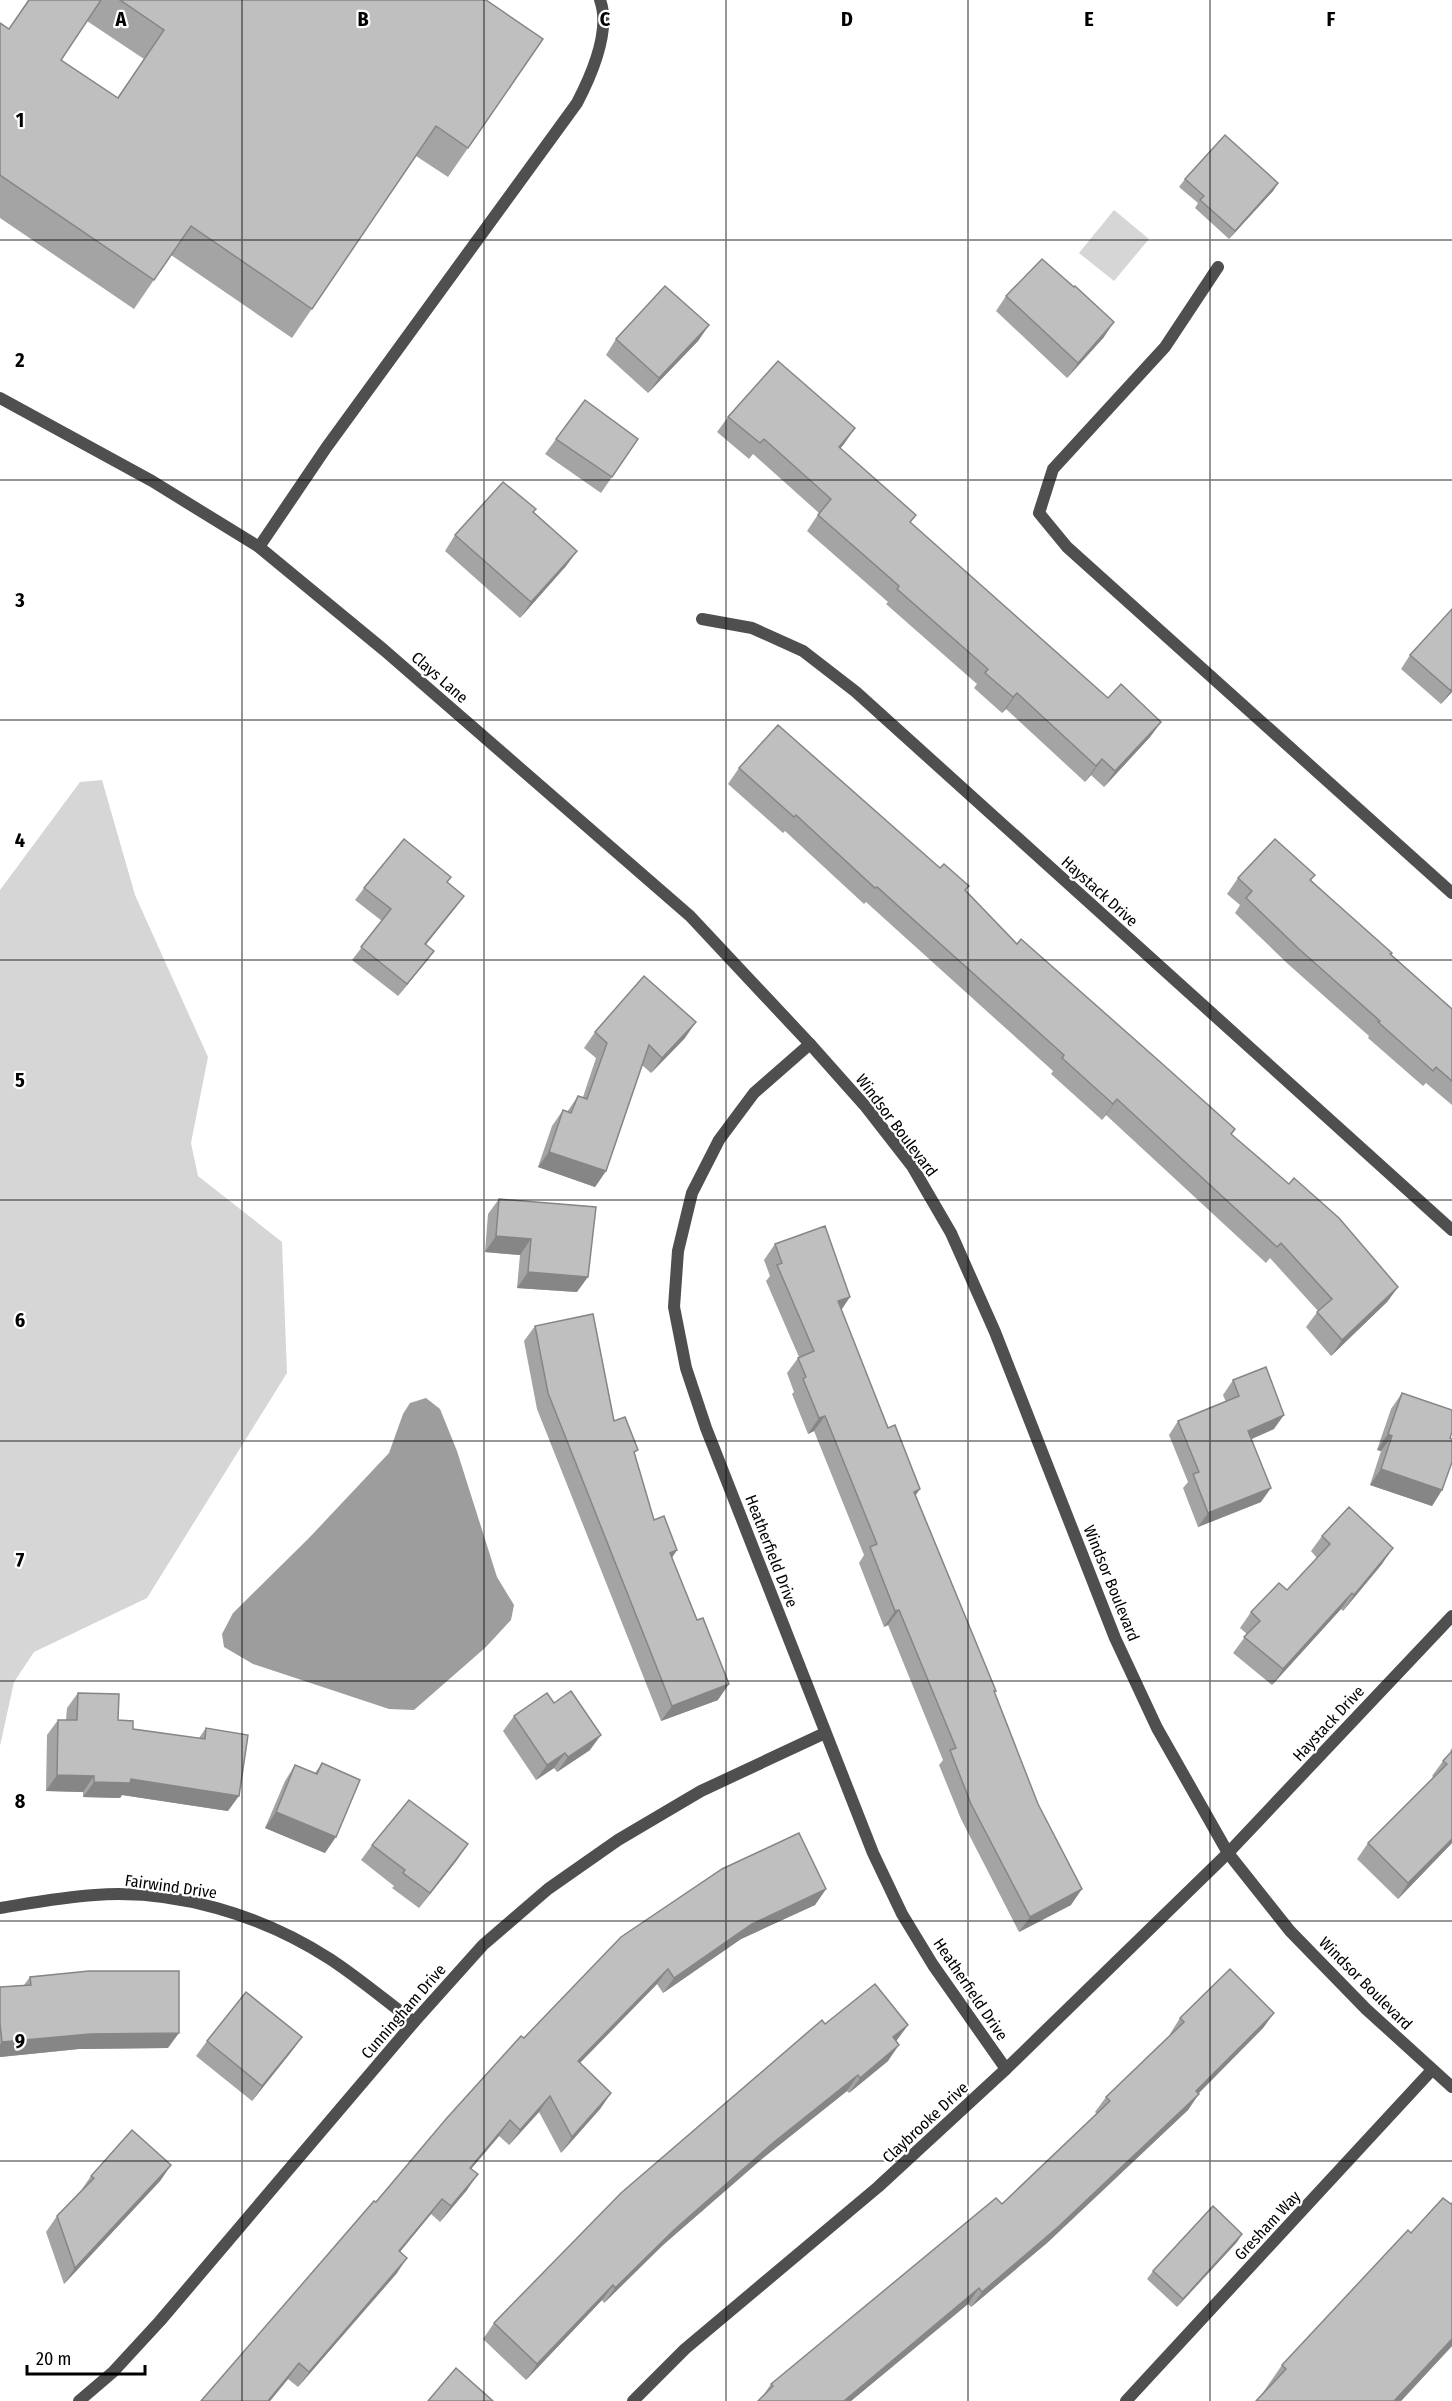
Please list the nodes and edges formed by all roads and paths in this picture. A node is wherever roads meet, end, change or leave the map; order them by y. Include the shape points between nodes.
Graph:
1 (600, 0) edge
2 (1218, 267) dead end
3 (0, 398) edge
4 (259, 547) junction
5 (702, 619) dead end
6 (1452, 893) edge
7 (810, 1044) junction
8 (1452, 1230) edge
9 (1452, 1616) edge
10 (825, 1733) junction
11 (1228, 1853) junction
12 (0, 1908) edge
13 (414, 2022) junction
14 (1006, 2070) junction
15 (1431, 2071) junction
16 (1452, 2087) edge
17 (79, 2401) edge
18 (633, 2401) edge
19 (1126, 2401) edge

1 - 4 street via 600,41 592,72 577,103 326,448
2 - 6 street via 1165,347 1053,469 1039,513 1067,547
3 - 4 street, Clays Lane via 152,481
4 - 7 street, Clays Lane via 384,650 690,916
5 - 8 street, Haystack Drive via 752,628 803,651 856,692
7 - 10 street, Heatherfield Drive via 754,1093 719,1140 692,1193 678,1251 674,1307 686,1368 706,1428
7 - 11 street, Windsor Boulevard via 912,1167 951,1233 995,1332 1115,1638 1157,1728
9 - 11 street, Haystack Drive
10 - 13 street, Cunningham Drive via 701,1791 600,1852 548,1889 483,1945
10 - 14 street, Heatherfield Drive via 873,1853 903,1914 933,1965
11 - 14 street, Claybrooke Drive
11 - 15 street, Windsor Boulevard via 1290,1931
12 - 13 street, Fairwind Drive via 96,1895 148,1896 211,1906 271,1927 329,1958
13 - 17 street, Cunningham Drive via 160,2321 113,2372
14 - 18 street, Claybrooke Drive via 878,2187 685,2349
15 - 16 street, Windsor Boulevard
15 - 19 street, Gresham Way

